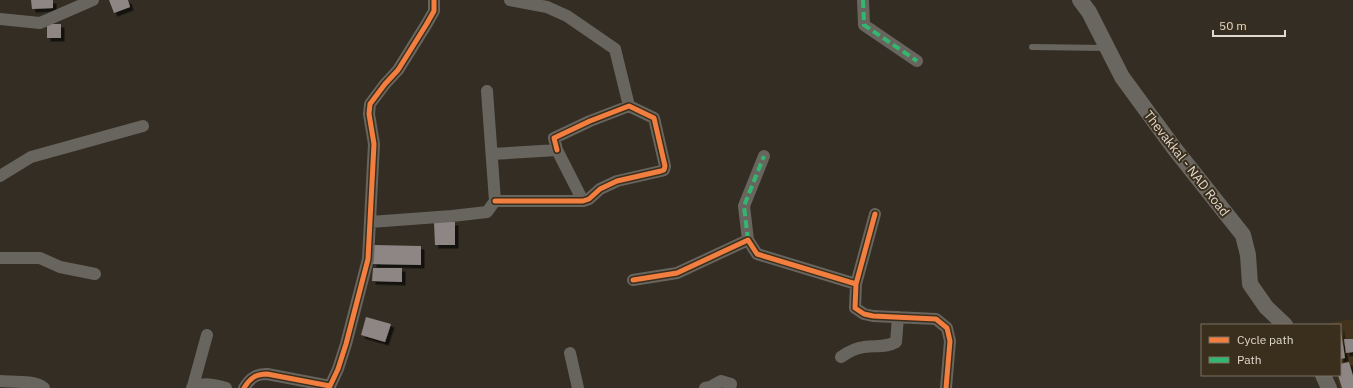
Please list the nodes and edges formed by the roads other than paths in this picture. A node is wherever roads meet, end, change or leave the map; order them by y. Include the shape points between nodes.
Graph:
1 (93, 0) edge
2 (434, 0) edge
3 (510, 0) edge
4 (863, 0) edge
5 (1080, 0) edge
6 (0, 19) edge
7 (1032, 47) dead end
8 (1107, 48) junction
9 (917, 61) dead end
10 (487, 92) dead end
11 (629, 106) junction
12 (142, 126) dead end
13 (557, 150) junction
14 (492, 154) junction
15 (764, 156) dead end
16 (0, 176) edge
17 (495, 201) junction
18 (583, 201) junction
19 (875, 214) dead end
20 (370, 222) junction
21 (748, 240) junction
22 (0, 258) edge
23 (96, 274) dead end
24 (633, 280) dead end
25 (856, 284) junction
26 (898, 317) junction
27 (1285, 324) edge
28 (207, 335) dead end
29 (570, 353) dead end
30 (841, 357) dead end
31 (1323, 376) edge
32 (0, 381) edge
33 (192, 387) edge
34 (44, 388) edge
35 (226, 388) edge
36 (244, 388) edge
37 (578, 388) edge
38 (705, 388) edge
39 (730, 388) edge
40 (946, 388) edge
41 (1329, 388) edge

1 - 6 street via 40,22
2 - 20 street via 434,11 422,31 398,70 370,104 374,144
3 - 11 street via 547,7 567,16 615,49
4 - 9 street via 864,25
5 - 8 main road, Thevakkal - NAD Road
7 - 8 lane
8 - 27 main road, Thevakkal - NAD Road via 1122,77 1243,235 1248,255 1250,284 1266,307
10 - 14 street
11 - 13 street via 554,138
11 - 18 street via 654,118 664,170 617,181
12 - 16 street via 31,157
13 - 14 street
13 - 18 street
14 - 17 street
15 - 21 street via 744,206
17 - 18 street
17 - 20 street via 487,212
19 - 25 street
20 - 36 street via 368,259 362,285 346,344 330,386 261,374 254,376
21 - 24 street via 677,273
21 - 25 street via 757,254
22 - 23 street via 40,258 60,267
25 - 26 street via 855,308 873,316
26 - 30 street via 896,342 890,346 852,350
26 - 40 street via 936,319 947,328 950,341
28 - 33 street
29 - 37 street
31 - 41 main road
32 - 34 street via 31,383
33 - 35 street via 204,383
38 - 39 street via 722,381 731,384

